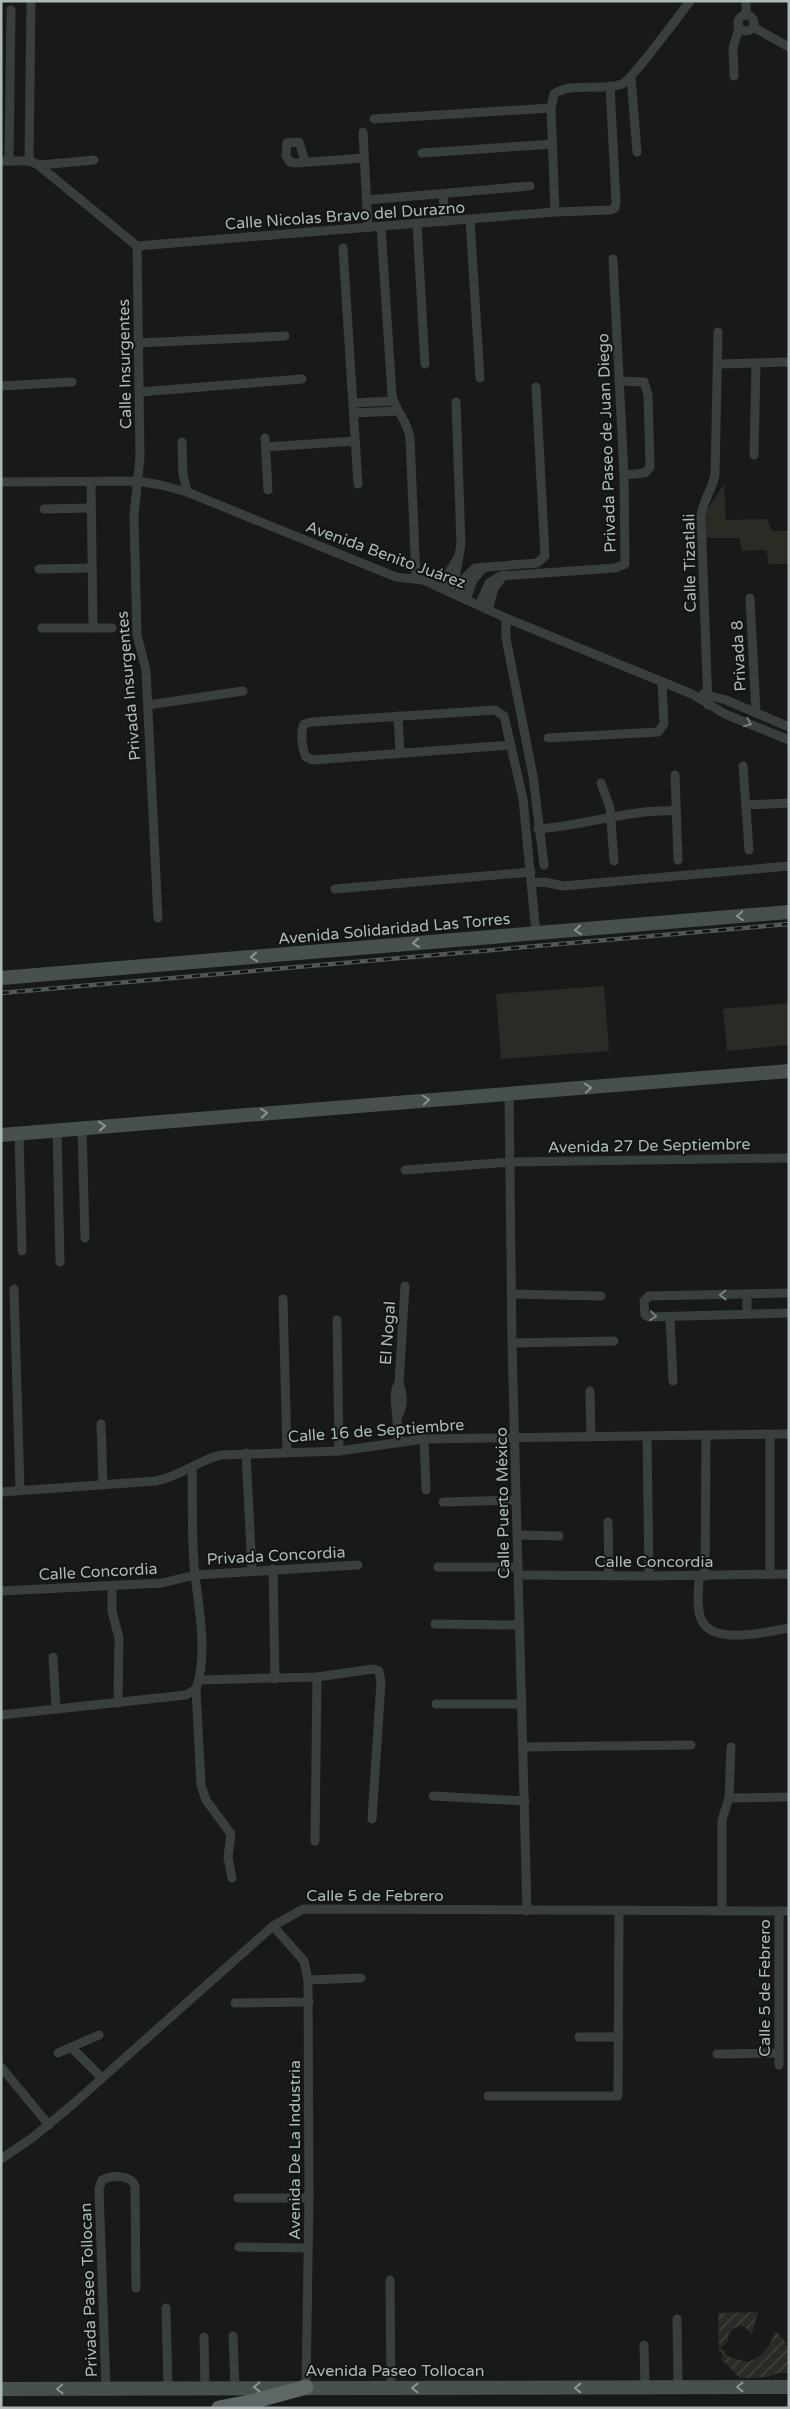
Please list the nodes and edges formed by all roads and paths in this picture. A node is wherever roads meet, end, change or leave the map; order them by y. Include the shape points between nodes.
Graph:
1 (690, 1) edge
2 (746, 1) edge
3 (31, 4) dead end
4 (11, 10) dead end
5 (746, 15) junction
6 (752, 27) junction
7 (739, 28) junction
8 (789, 47) edge
9 (734, 76) dead end
10 (631, 77) junction
11 (610, 86) junction
12 (551, 108) junction
13 (374, 119) dead end
14 (363, 132) dead end
15 (553, 144) junction
16 (637, 152) dead end
17 (422, 153) dead end
18 (364, 158) junction
19 (94, 160) dead end
20 (5, 161) edge
21 (29, 161) junction
22 (305, 161) dead end
23 (40, 165) junction
24 (530, 186) dead end
25 (443, 194) junction
26 (367, 200) junction
27 (555, 212) junction
28 (470, 220) junction
29 (445, 222) junction
30 (418, 224) junction
31 (382, 227) junction
32 (368, 228) junction
33 (137, 246) junction
34 (343, 248) dead end
35 (613, 259) dead end
36 (718, 332) dead end
37 (285, 336) dead end
38 (138, 343) junction
39 (789, 362) edge
40 (756, 363) junction
41 (425, 364) dead end
42 (718, 364) junction
43 (480, 378) dead end
44 (302, 379) dead end
45 (619, 381) junction
46 (72, 382) dead end
47 (1, 386) edge
48 (536, 387) dead end
49 (139, 392) junction
50 (393, 401) junction
51 (456, 402) dead end
52 (353, 403) junction
53 (397, 411) junction
54 (354, 413) junction
55 (355, 441) junction
56 (182, 442) dead end
57 (754, 454) dead end
58 (624, 475) junction
59 (1, 482) edge
60 (91, 482) junction
61 (137, 482) junction
62 (358, 484) dead end
63 (268, 490) dead end
64 (187, 492) junction
65 (92, 508) junction
66 (44, 509) dead end
67 (92, 568) junction
68 (39, 569) dead end
69 (505, 575) junction
70 (416, 578) junction
71 (446, 590) junction
72 (462, 598) junction
73 (750, 598) dead end
74 (479, 606) junction
75 (488, 610) junction
76 (506, 618) junction
77 (42, 628) dead end
78 (93, 628) junction
79 (112, 628) dead end
80 (662, 682) junction
81 (243, 690) dead end
82 (692, 694) junction
83 (707, 694) junction
84 (148, 705) junction
85 (708, 706) junction
86 (756, 713) junction
87 (398, 716) junction
88 (787, 726) edge
89 (779, 736) junction
90 (548, 738) dead end
91 (789, 740) edge
92 (511, 746) junction
93 (400, 753) junction
94 (743, 766) dead end
95 (675, 775) dead end
96 (601, 783) dead end
97 (789, 803) edge
98 (746, 805) junction
99 (676, 811) junction
100 (612, 818) junction
101 (538, 826) junction
102 (749, 850) dead end
103 (678, 860) dead end
104 (614, 862) dead end
105 (544, 865) dead end
106 (789, 866) edge
107 (531, 872) junction
108 (532, 883) junction
109 (335, 889) dead end
110 (789, 912) edge
111 (158, 918) dead end
112 (536, 933) junction
113 (1, 978) edge
114 (789, 1071) edge
115 (510, 1094) junction
116 (82, 1128) junction
117 (57, 1130) junction
118 (18, 1134) junction
119 (1, 1135) edge
120 (789, 1158) edge
121 (510, 1162) junction
122 (405, 1170) dead end
123 (85, 1238) dead end
124 (22, 1251) dead end
125 (60, 1262) dead end
126 (405, 1286) dead end
127 (14, 1289) dead end
128 (789, 1293) edge
129 (511, 1294) junction
130 (747, 1294) junction
131 (602, 1296) dead end
132 (283, 1299) dead end
133 (789, 1313) edge
134 (747, 1314) junction
135 (670, 1317) junction
136 (337, 1320) dead end
137 (614, 1341) dead end
138 (512, 1343) junction
139 (673, 1381) dead end
140 (590, 1391) dead end
141 (101, 1424) dead end
142 (770, 1434) junction
143 (789, 1434) edge
144 (706, 1435) junction
145 (647, 1436) junction
146 (591, 1437) junction
147 (515, 1438) junction
148 (424, 1439) junction
149 (399, 1441) junction
150 (339, 1451) junction
151 (287, 1452) junction
152 (246, 1453) junction
153 (192, 1467) junction
154 (103, 1484) junction
155 (20, 1490) junction
156 (426, 1490) dead end
157 (1, 1492) edge
158 (516, 1500) junction
159 (443, 1502) dead end
160 (608, 1522) dead end
161 (518, 1535) junction
162 (559, 1536) dead end
163 (358, 1565) dead end
164 (438, 1567) dead end
165 (273, 1569) junction
166 (252, 1571) junction
167 (519, 1571) junction
168 (770, 1574) junction
169 (789, 1574) edge
170 (195, 1575) junction
171 (609, 1576) junction
172 (649, 1576) junction
173 (702, 1576) junction
174 (112, 1586) junction
175 (1, 1591) edge
176 (435, 1624) dead end
177 (520, 1624) junction
178 (789, 1628) edge
179 (53, 1657) dead end
180 (317, 1677) junction
181 (200, 1680) junction
182 (275, 1680) junction
183 (196, 1690) junction
184 (118, 1703) junction
185 (436, 1704) dead end
186 (522, 1704) junction
187 (56, 1709) junction
188 (1, 1715) edge
189 (691, 1744) dead end
190 (523, 1747) junction
191 (731, 1748) dead end
192 (433, 1796) dead end
193 (789, 1797) edge
194 (729, 1798) junction
195 (525, 1801) junction
196 (372, 1819) dead end
197 (315, 1842) dead end
198 (232, 1878) dead end
199 (618, 1910) junction
200 (722, 1910) junction
201 (527, 1911) junction
202 (779, 1911) junction
203 (789, 1911) edge
204 (273, 1926) junction
205 (361, 1978) dead end
206 (308, 1980) junction
207 (309, 2002) junction
208 (235, 2003) dead end
209 (99, 2035) dead end
210 (579, 2037) dead end
211 (619, 2037) junction
212 (71, 2047) junction
213 (58, 2053) dead end
214 (779, 2053) junction
215 (717, 2054) dead end
216 (779, 2065) dead end
217 (1, 2067) edge
218 (102, 2078) junction
219 (488, 2096) dead end
220 (49, 2125) junction
221 (1, 2159) edge
222 (238, 2198) dead end
223 (309, 2198) junction
224 (239, 2247) dead end
225 (308, 2248) junction
226 (390, 2280) dead end
227 (136, 2288) dead end
228 (166, 2308) dead end
229 (677, 2319) dead end
230 (234, 2336) dead end
231 (204, 2337) dead end
232 (644, 2345) dead end
233 (789, 2386) edge
234 (235, 2387) junction
235 (306, 2387) junction
236 (106, 2388) junction
237 (168, 2388) junction
238 (205, 2388) junction
239 (391, 2388) junction
240 (645, 2388) junction
241 (678, 2388) junction
242 (1, 2389) edge
243 (219, 2408) edge

1 - 10 street
2 - 5 street
3 - 21 street
4 - 20 street
5 - 6 street via 752,18
5 - 7 street via 739,20
6 - 7 street via 746,31
6 - 8 street
7 - 9 street via 733,48
10 - 11 street via 622,84
10 - 16 street
11 - 12 street via 558,92 552,99
11 - 27 street, Calle Nicolas Bravo del Durazno via 614,208 607,211
12 - 13 street
12 - 15 street
14 - 18 street
15 - 17 street
15 - 27 street
18 - 22 street
18 - 26 street
19 - 23 street
20 - 21 street
21 - 23 street
23 - 33 street
24 - 25 street
25 - 26 street
25 - 29 street
26 - 32 street
27 - 28 street, Calle Nicolas Bravo del Durazno
28 - 29 street, Calle Nicolas Bravo del Durazno
28 - 43 street
29 - 30 street, Calle Nicolas Bravo del Durazno
30 - 31 street, Calle Nicolas Bravo del Durazno
30 - 41 street
31 - 32 street, Calle Nicolas Bravo del Durazno
31 - 50 street
32 - 33 street, Calle Nicolas Bravo del Durazno
33 - 38 street, Calle Insurgentes
34 - 52 street
35 - 45 street, Privada Paseo de Juan Diego
36 - 42 street, Calle Tizatlali
37 - 38 street
38 - 49 street, Calle Insurgentes
39 - 40 street
40 - 42 street
40 - 57 street
42 - 83 street, Calle Tizatlali via 715,475 701,516
44 - 49 street
45 - 58 street, Privada Paseo de Juan Diego
45 - 58 street via 644,382 648,394 650,466 645,473
46 - 47 street
48 - 72 street via 545,556 537,563 475,568 467,574
49 - 61 street, Calle Insurgentes
50 - 52 street
50 - 53 street
51 - 71 street via 462,538 459,557 449,570
52 - 54 street
53 - 54 street
53 - 70 street via 406,422 410,438
54 - 55 street
55 - 62 street
55 - 63 street via 265,442
56 - 64 street
58 - 69 street, Privada Paseo de Juan Diego via 626,560 622,567
59 - 60 street, Avenida Benito Juárez
60 - 61 street, Avenida Benito Juárez
60 - 65 street
61 - 64 street, Avenida Benito Juárez
61 - 84 street, Privada Insurgentes via 134,516 137,635 145,664
64 - 70 street, Avenida Benito Juárez via 396,577
65 - 66 street
65 - 67 street
67 - 68 street
67 - 78 street
69 - 74 street via 489,582
69 - 75 street via 494,588
70 - 71 street, Avenida Benito Juárez
71 - 72 street, Avenida Benito Juárez
72 - 74 street, Avenida Benito Juárez
73 - 86 street, Privada 8
74 - 75 street, Avenida Benito Juárez
75 - 76 street, Avenida Benito Juárez
76 - 80 street, Avenida Benito Juárez
76 - 101 street via 506,638 533,776
77 - 78 street
78 - 79 street
80 - 82 street, Avenida Benito Juárez
80 - 90 street via 664,724 658,732
81 - 84 street
82 - 83 street, Avenida Benito Juárez
82 - 85 street, Avenida Benito Juárez
83 - 85 street, Calle Tizatlali
83 - 86 street, Avenida Benito Juárez
84 - 111 street, Privada Insurgentes
85 -> 89 street, Avenida Benito Juárez
86 - 88 street, Avenida Benito Juárez
87 - 92 street via 498,710 504,716
87 - 93 street
87 - 93 street via 312,722 304,724 302,732 304,751 309,759
88 - 89 street
89 - 91 street, Avenida Benito Juárez
92 - 93 street
92 - 107 street via 520,780
94 - 98 street
95 - 99 street
96 - 100 street
97 - 98 street
98 - 102 street
99 - 100 street via 643,811
99 - 103 street
100 - 101 street
100 - 104 street
101 - 105 street
106 - 108 street via 563,886
107 - 108 street
107 - 109 street
108 - 112 street
110 -> 112 main road, Avenida Solidaridad Las Torres
112 -> 113 main road, Avenida Solidaridad Las Torres
115 -> 114 main road
116 -> 115 main road
115 - 121 street, Calle Puerto México
116 - 117 main road
116 - 123 street
117 - 118 main road
117 - 125 street
118 - 119 main road
118 - 124 street
120 - 121 street, Avenida 27 De Septiembre
121 - 122 street, Avenida 27 De Septiembre
121 - 129 street, Calle Puerto México
126 - 149 street, El Nogal via 395,1410
127 - 155 street
128 - 130 street
129 - 131 street
129 - 138 street, Calle Puerto México
130 - 134 street
130 -> 135 street via 649,1296 644,1300 647,1316
132 - 151 street
133 - 134 street
134 - 135 street
135 - 139 street
136 - 150 street
137 - 138 street
138 - 147 street, Calle Puerto México
140 - 146 street
141 - 154 street
142 - 143 street, Calle 16 de Septiembre
142 - 144 street, Calle 16 de Septiembre
142 - 168 street
144 - 145 street, Calle 16 de Septiembre
144 - 173 street
145 - 146 street, Calle 16 de Septiembre
145 - 172 street
146 - 147 street, Calle 16 de Septiembre
147 - 148 street, Calle 16 de Septiembre
147 - 158 street, Calle Puerto México
148 - 149 street, Calle 16 de Septiembre
148 - 156 street
149 - 150 street, Calle 16 de Septiembre
150 - 151 street, Calle 16 de Septiembre
151 - 152 street, Calle 16 de Septiembre
152 - 153 street, Calle 16 de Septiembre via 214,1457
152 - 166 street
153 - 154 street, Calle 16 de Septiembre via 166,1479
153 - 170 street
154 - 155 street, Calle 16 de Septiembre
155 - 157 street, Calle 16 de Septiembre
158 - 159 street
158 - 161 street, Calle Puerto México
160 - 171 street
161 - 162 street
161 - 167 street, Calle Puerto México
163 - 165 street, Privada Concordia
164 - 167 street, Calle Concordia
165 - 166 street, Privada Concordia
165 - 182 street
166 - 170 street, Privada Concordia
167 - 171 street, Calle Concordia
167 - 177 street, Calle Puerto México
168 - 169 street, Calle Concordia
168 - 173 street, Calle Concordia
170 - 174 street, Calle Concordia via 170,1582
170 - 181 street via 200,1616
171 - 172 street, Calle Concordia
172 - 173 street, Calle Concordia
173 - 178 street via 700,1617 713,1632 750,1634
174 - 175 street, Calle Concordia
174 - 184 street via 112,1612 119,1638
176 - 177 street
177 - 186 street, Calle Puerto México
179 - 187 street
180 - 182 street
180 - 196 street via 373,1669 381,1674
180 - 197 street
181 - 182 street
181 - 183 street
183 - 184 street via 186,1695
183 - 198 street via 201,1784 206,1800 231,1834 228,1857
184 - 187 street
185 - 186 street
186 - 190 street, Calle Puerto México
187 - 188 street
189 - 190 street
190 - 195 street, Calle Puerto México
191 - 194 street
192 - 195 street
193 - 194 street
194 - 200 street via 722,1820
195 - 201 street, Calle Puerto México
199 - 200 street, Calle 5 de Febrero
199 - 201 street, Calle 5 de Febrero
199 - 211 street
200 - 202 street, Calle 5 de Febrero
201 - 204 street, Calle 5 de Febrero via 309,1908 293,1913
202 - 203 street, Calle 5 de Febrero
202 - 214 street, Calle 5 de Febrero
204 - 206 street, Avenida De La Industria via 304,1961
204 - 218 street, Calle 5 de Febrero
205 - 206 street
206 - 207 street, Avenida De La Industria
207 - 208 street
207 - 223 street, Avenida De La Industria
209 - 212 street
210 - 211 street
211 - 219 street via 618,2096
212 - 213 street
212 - 218 street
214 - 215 street
214 - 216 street, Calle 5 de Febrero
217 - 220 street
218 - 220 street, Calle 5 de Febrero
220 - 221 street, Calle 5 de Febrero
222 - 223 street
223 - 225 street, Avenida De La Industria
224 - 225 street
225 - 235 street, Avenida De La Industria
226 - 239 street
227 - 236 street, Privada Paseo Tollocan via 135,2186 127,2178 107,2178 102,2180 99,2189
228 - 237 street
229 - 241 street
230 - 234 street
231 - 238 street
232 - 240 street
233 -> 241 main road, Avenida Paseo Tollocan
235 -> 234 main road, Avenida Paseo Tollocan
234 - 238 main road, Avenida Paseo Tollocan
235 - 239 main road, Avenida Paseo Tollocan
235 - 243 highway
236 - 237 main road, Avenida Paseo Tollocan
236 -> 242 main road, Avenida Paseo Tollocan
237 - 238 main road, Avenida Paseo Tollocan
240 -> 239 main road, Avenida Paseo Tollocan
240 - 241 main road, Avenida Paseo Tollocan

